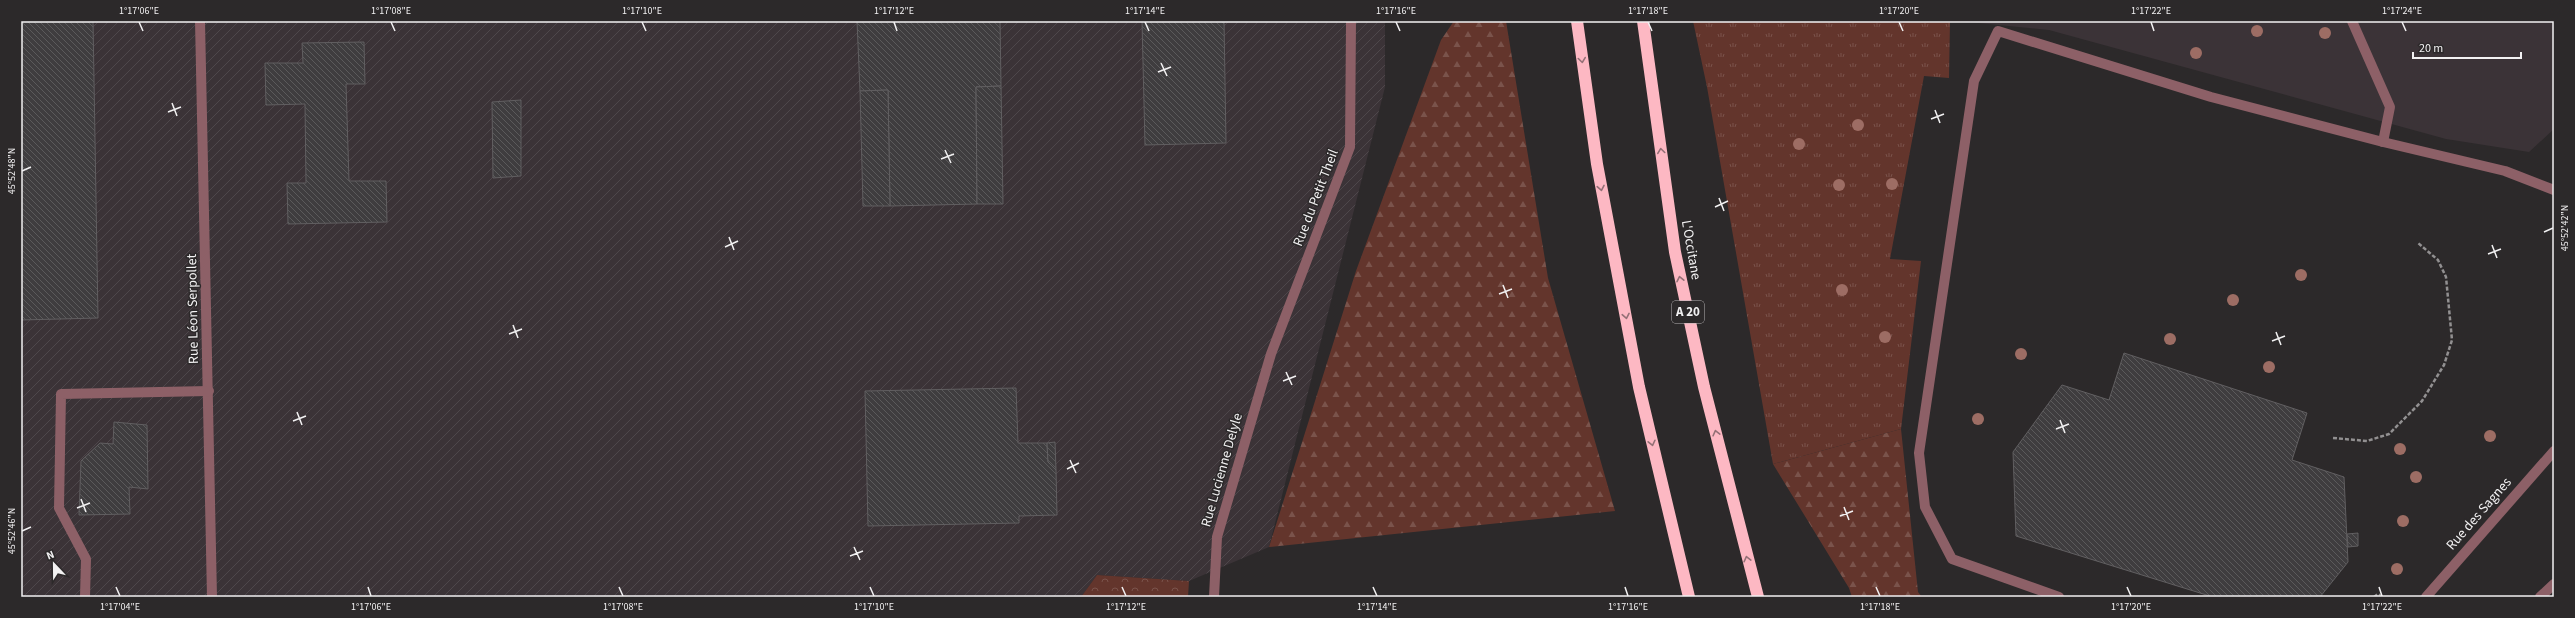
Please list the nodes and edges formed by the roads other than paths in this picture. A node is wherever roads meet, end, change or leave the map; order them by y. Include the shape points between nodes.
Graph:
1 (200, 21) edge
2 (1351, 21) edge
3 (1577, 21) edge
4 (1643, 21) edge
5 (2352, 21) edge
6 (2383, 142) junction
7 (2554, 190) edge
8 (1271, 354) joint
9 (209, 391) junction
10 (2554, 451) edge
11 (2554, 584) edge
12 (85, 597) edge
13 (212, 597) edge
14 (1214, 597) edge
15 (1689, 597) edge
16 (1758, 597) edge
17 (2058, 597) edge
18 (2426, 597) edge
19 (2540, 597) edge

1 - 9 street, Rue Léon Serpollet
2 - 8 street, Rue du Petit Theil via 1350,147
3 -> 15 highway via 1597,164 1639,387
16 -> 4 highway, L'Occitane / A 20 via 1706,394 1674,252
5 - 6 street via 2390,107
6 - 7 street via 2505,171
6 - 17 street via 2211,97 1998,31 1974,81 1918,453 1925,507 1952,559
8 - 14 street, Rue Lucienne Delyle via 1217,537
9 - 12 street via 61,394 59,508 86,559
9 - 13 street, Rue Léon Serpollet
10 - 18 street, Rue des Sagnes
11 - 19 street

